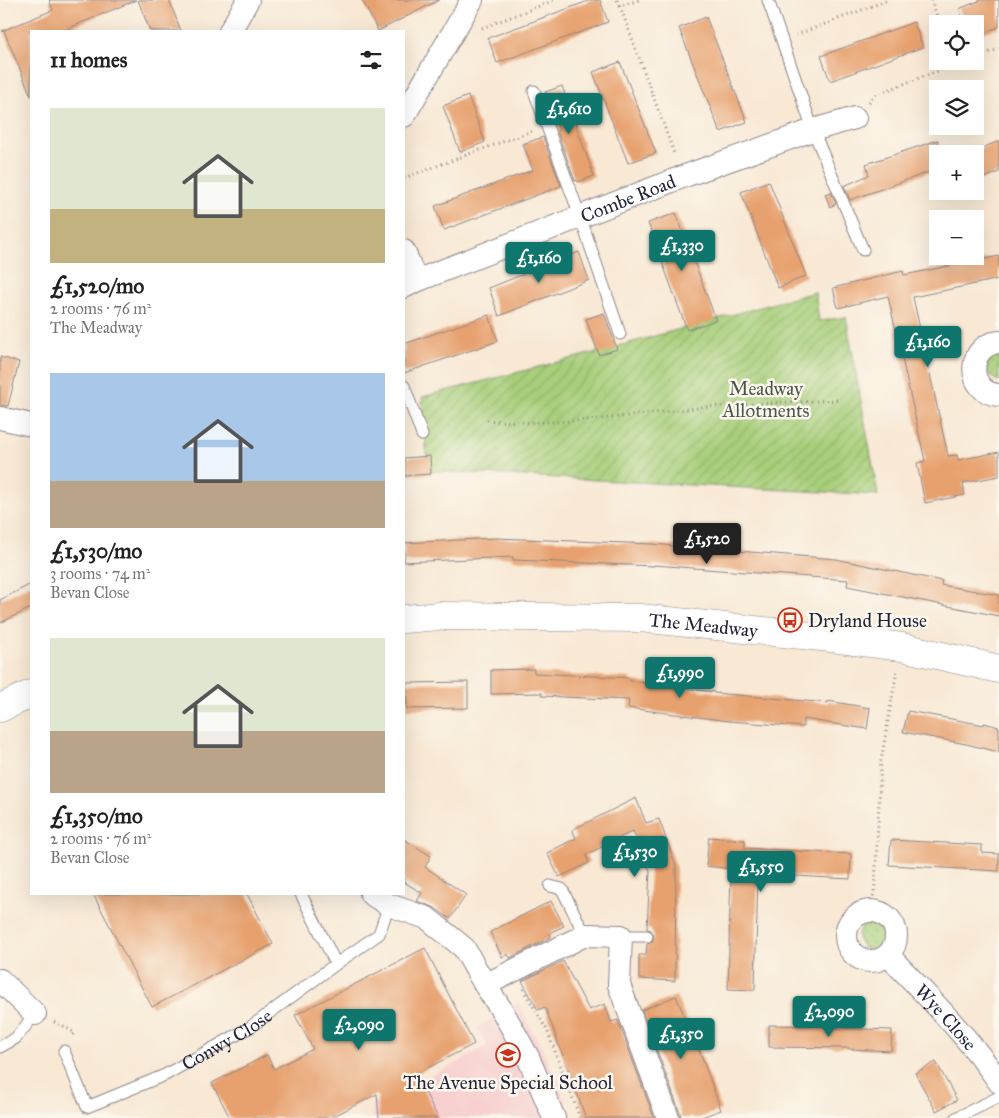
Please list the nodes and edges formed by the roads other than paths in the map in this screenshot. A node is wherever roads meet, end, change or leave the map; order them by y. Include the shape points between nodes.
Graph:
1 (248, 0) edge
2 (472, 0) edge
3 (768, 0) edge
4 (231, 30) edge
5 (534, 92) dead end
6 (405, 114) edge
7 (855, 118) road end
8 (813, 130) junction
9 (580, 216) junction
10 (863, 250) dead end
11 (405, 256) edge
12 (410, 284) edge
13 (620, 334) dead end
14 (999, 342) edge
15 (405, 389) edge
16 (999, 395) edge
17 (0, 418) edge
18 (30, 425) edge
19 (422, 435) dead end
20 (405, 619) edge
21 (999, 668) edge
22 (30, 694) edge
23 (0, 708) edge
24 (550, 886) dead end
25 (302, 895) edge
26 (380, 899) edge
27 (585, 935) junction
28 (621, 936) junction
29 (647, 936) dead end
30 (888, 955) junction
31 (336, 964) junction
32 (0, 980) edge
33 (485, 985) junction
34 (35, 1014) joint
35 (0, 1047) edge
36 (64, 1050) road end
37 (999, 1082) edge
38 (999, 1097) edge
39 (554, 1118) edge
40 (668, 1118) edge
41 (956, 1118) edge

1 - 4 street
2 - 6 street
3 - 8 lane
5 - 9 lane
7 - 8 street, Combe Road
8 - 9 street, Combe Road
8 - 10 lane
9 - 12 street, Combe Road
9 - 13 lane
11 - 12 street
14 - 16 street via 988,344 981,350 974,367 979,385
15 - 19 lane
17 - 18 street
20 - 21 street, The Meadway via 439,616 640,618 902,647
22 - 23 street
24 - 27 lane via 562,890
25 - 31 lane
26 - 31 lane, Conwy Close via 379,934
26 - 33 street, Conwy Close via 427,918 464,948
27 - 28 street
27 - 33 street
28 - 29 lane
28 - 40 street via 619,985
30 - 30 street via 865,961 852,953 847,946 846,930 854,917 871,910 887,916 896,931 896,940
30 - 37 street, Wye Close via 930,998 985,1061
31 - 36 lane, Conwy Close via 250,1028 165,1075 87,1107
32 - 34 street
33 - 39 street, Conwy Close via 528,1057
34 - 35 lane via 16,1038
38 - 41 lane

